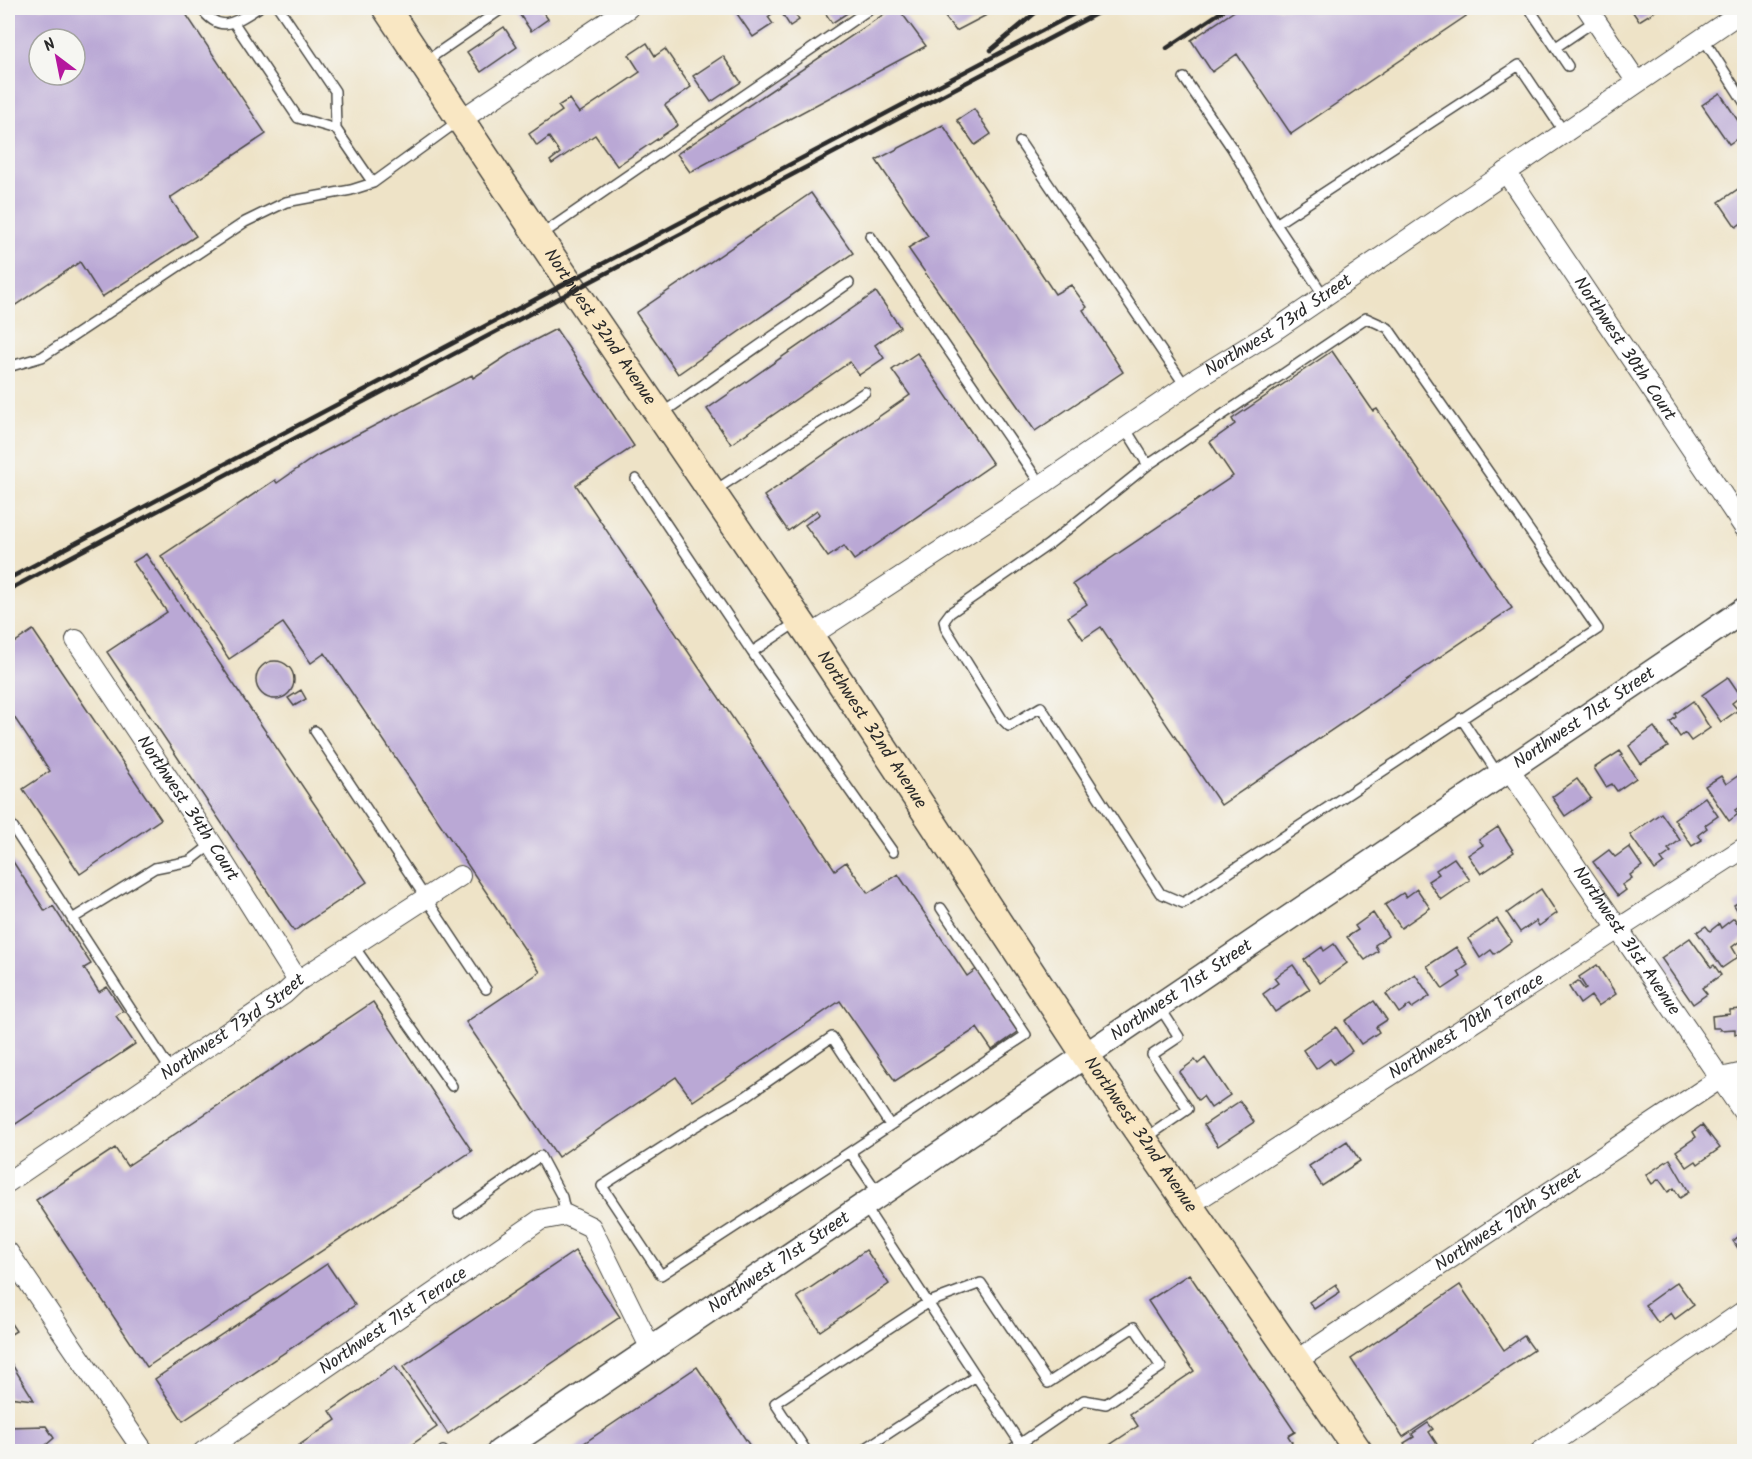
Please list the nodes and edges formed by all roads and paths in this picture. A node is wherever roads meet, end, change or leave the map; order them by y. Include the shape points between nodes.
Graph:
1 (201, 8) edge
2 (279, 8) edge
3 (386, 8) edge
4 (503, 8) edge
5 (628, 8) edge
6 (871, 8) edge
7 (1529, 8) edge
8 (254, 9) edge
9 (1744, 10) edge
10 (1591, 14) edge
11 (234, 23) junction
12 (1703, 38) junction
13 (1556, 47) junction
14 (424, 62) junction
15 (1568, 66) dead end
16 (1184, 78) dead end
17 (1637, 82) junction
18 (1744, 102) edge
19 (462, 118) junction
20 (336, 129) junction
21 (1564, 132) junction
22 (1020, 142) dead end
23 (1506, 171) junction
24 (373, 183) junction
25 (1276, 224) junction
26 (539, 236) junction
27 (870, 236) dead end
28 (849, 283) dead end
29 (1324, 296) junction
30 (8, 367) edge
31 (1185, 387) junction
32 (865, 392) dead end
33 (659, 415) junction
34 (1125, 428) junction
35 (1148, 465) junction
36 (636, 479) dead end
37 (1041, 485) junction
38 (712, 493) junction
39 (1744, 527) edge
40 (1744, 610) edge
41 (805, 629) junction
42 (76, 640) dead end
43 (752, 652) junction
44 (1461, 718) junction
45 (315, 731) dead end
46 (1504, 773) junction
47 (8, 820) edge
48 (212, 844) junction
49 (1744, 848) edge
50 (894, 852) dead end
51 (460, 876) dead end
52 (426, 899) junction
53 (940, 908) dead end
54 (72, 919) junction
55 (1618, 929) junction
56 (353, 945) junction
57 (298, 981) junction
58 (486, 989) dead end
59 (1159, 1006) junction
60 (1086, 1056) junction
61 (171, 1071) junction
62 (1744, 1073) edge
63 (1721, 1078) junction
64 (452, 1086) dead end
65 (1744, 1113) edge
66 (890, 1125) junction
67 (1144, 1140) junction
68 (850, 1152) junction
69 (8, 1182) edge
70 (872, 1200) junction
71 (1189, 1205) junction
72 (459, 1213) dead end
73 (566, 1215) junction
74 (8, 1252) edge
75 (927, 1303) junction
76 (1744, 1311) edge
77 (651, 1349) junction
78 (1296, 1361) junction
79 (976, 1376) junction
80 (1020, 1443) junction
81 (144, 1452) edge
82 (203, 1452) edge
83 (499, 1452) edge
84 (807, 1452) edge
85 (861, 1452) edge
86 (1008, 1452) edge
87 (1359, 1452) edge
88 (1540, 1452) edge

1 - 11 lane via 213,21
2 - 20 lane via 335,91
3 - 14 main road, Northwest 32nd Avenue
4 - 14 lane
5 - 19 street
6 - 26 lane
7 - 13 lane
8 - 11 lane
9 - 12 street, Northwest 73rd Street
10 - 13 lane
10 - 17 street
11 - 20 lane via 298,118
12 - 17 street, Northwest 73rd Street
12 - 18 lane
13 - 15 lane
14 - 19 main road, Northwest 32nd Avenue
16 - 25 lane via 1232,148
17 - 21 street, Northwest 73rd Street
19 - 24 lane
19 - 26 main road, Northwest 32nd Avenue
20 - 24 lane
21 - 23 street, Northwest 73rd Street
21 - 25 lane via 1519,65
22 - 31 lane
23 - 29 street, Northwest 73rd Street
23 - 39 street, Northwest 30th Court
24 - 30 lane via 286,202 245,222 42,357
25 - 29 lane
26 - 33 main road, Northwest 32nd Avenue
27 - 37 lane
28 - 33 lane
29 - 31 street, Northwest 73rd Street
31 - 34 street, Northwest 73rd Street
32 - 38 lane
33 - 38 main road, Northwest 32nd Avenue
34 - 35 lane
34 - 37 street, Northwest 73rd Street
35 - 44 lane via 1366,318 1388,328 1598,629
35 - 44 lane via 944,621 1009,726 1041,707 1160,893 1183,903
36 - 43 lane
37 - 41 street, Northwest 73rd Street
38 - 41 main road, Northwest 32nd Avenue
40 - 46 street, Northwest 71st Street
41 - 43 lane
41 - 60 main road, Northwest 32nd Avenue
42 - 48 street, Northwest 34th Court
43 - 50 lane
44 - 46 lane
45 - 52 lane
46 - 55 street, Northwest 31st Avenue
46 - 59 street, Northwest 71st Street
47 - 54 lane
48 - 54 lane via 190,861 154,868
48 - 57 street, Northwest 34th Court
49 - 55 street, Northwest 70th Terrace
51 - 52 street, Northwest 73rd Street
52 - 56 street, Northwest 73rd Street
52 - 58 lane
53 - 66 lane via 1026,1035
54 - 61 lane
55 - 63 street, Northwest 31st Avenue
55 - 71 street, Northwest 70th Terrace
56 - 57 street, Northwest 73rd Street
56 - 64 lane
57 - 61 street, Northwest 73rd Street
59 - 60 street, Northwest 71st Street
59 - 67 lane via 1179,1037 1152,1055 1188,1109
60 - 67 main road, Northwest 32nd Avenue
60 - 70 street, Northwest 71st Street
61 - 69 street, Northwest 73rd Street
62 - 63 street
63 - 65 street, Northwest 31st Avenue
63 - 78 street, Northwest 70th Street
66 - 68 lane
66 - 68 lane via 832,1038 602,1186 661,1275
67 - 71 main road, Northwest 32nd Avenue
68 - 70 lane
70 - 75 lane
70 - 77 street, Northwest 71st Street
71 - 78 main road, Northwest 32nd Avenue
72 - 73 lane via 540,1156 562,1197
73 - 77 street via 591,1227
73 - 82 street, Northwest 71st Terrace via 540,1220
74 - 81 street
75 - 79 lane
75 - 80 lane via 981,1283 1048,1383 1134,1327 1161,1366 1106,1404 1084,1400
75 - 84 lane via 775,1404
76 - 88 street
77 - 83 street, Northwest 71st Street
78 - 87 main road, Northwest 32nd Avenue
79 - 80 lane
79 - 85 lane
80 - 86 lane

